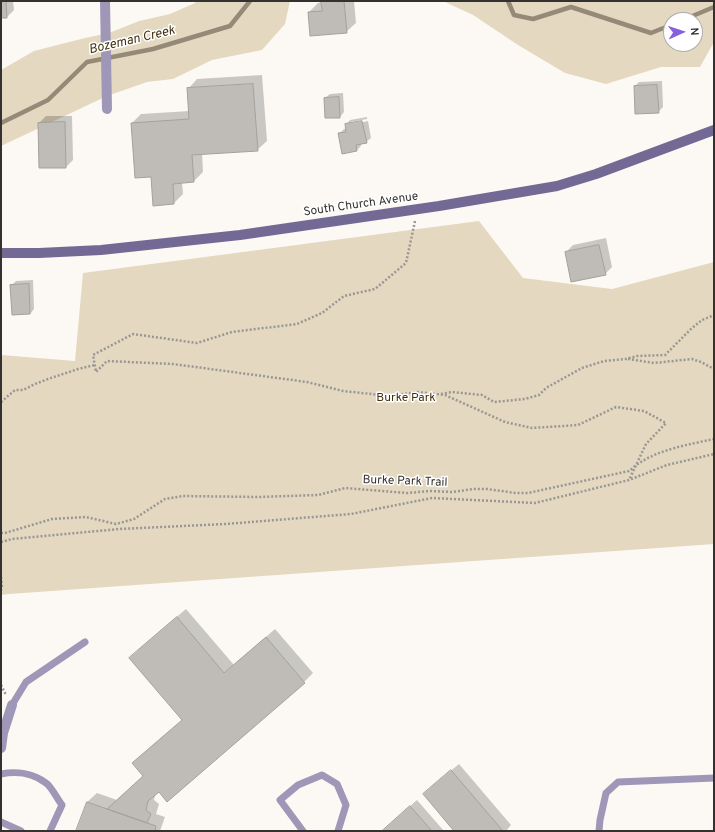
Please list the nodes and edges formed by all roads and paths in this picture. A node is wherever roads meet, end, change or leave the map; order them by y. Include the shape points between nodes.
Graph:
1 (105, 1) edge
2 (107, 109) dead end
3 (714, 130) edge
4 (417, 210) junction
5 (1, 253) edge
6 (714, 315) edge
7 (626, 359) junction
8 (95, 366) junction
9 (714, 369) edge
10 (436, 394) junction
11 (1, 402) edge
12 (714, 439) edge
13 (714, 454) edge
14 (635, 466) junction
15 (629, 480) junction
16 (1, 533) edge
17 (1, 542) edge
18 (1, 578) edge
19 (1, 590) edge
20 (85, 642) dead end
21 (12, 705) joint
22 (1, 748) edge
23 (1, 774) edge
24 (714, 778) edge
25 (1, 822) edge
26 (21, 831) edge
27 (50, 831) edge
28 (303, 831) edge
29 (338, 831) edge
30 (599, 831) edge

1 - 2 street
3 - 4 street, South Church Avenue via 557,186
4 - 5 street, South Church Avenue via 240,235 101,250
4 - 8 path via 406,263 375,289 344,296 322,313 297,324 232,332 197,343 133,334 93,356
6 - 7 path via 702,320 665,355
7 - 9 path via 654,363 692,359
7 - 10 path via 604,361 582,368 546,388 539,395 525,399 494,402 482,395 452,392
8 - 10 path via 96,372 107,361 173,364 307,382 343,391 390,396 418,392
8 - 11 path via 78,369 23,390 15,390
10 - 14 path via 445,395 504,422 532,428 578,425 616,407 644,411 666,423 646,444
12 - 14 path, Burke Park Trail via 682,446
13 - 15 path via 667,465
14 - 15 path
14 - 16 path, Burke Park Trail via 629,471 528,494 487,489 407,493 346,488 318,495 183,496 165,499 134,519 116,524 86,517 52,519
15 - 17 path via 535,503 432,498 351,514 119,530
18 - 19 path
20 - 21 lane via 26,682
21 - 22 street
23 - 27 lane via 29,774 47,783 62,805
24 - 30 lane via 618,782 606,793
25 - 26 lane
28 - 29 lane via 280,800 298,785 322,775 337,784 346,806

